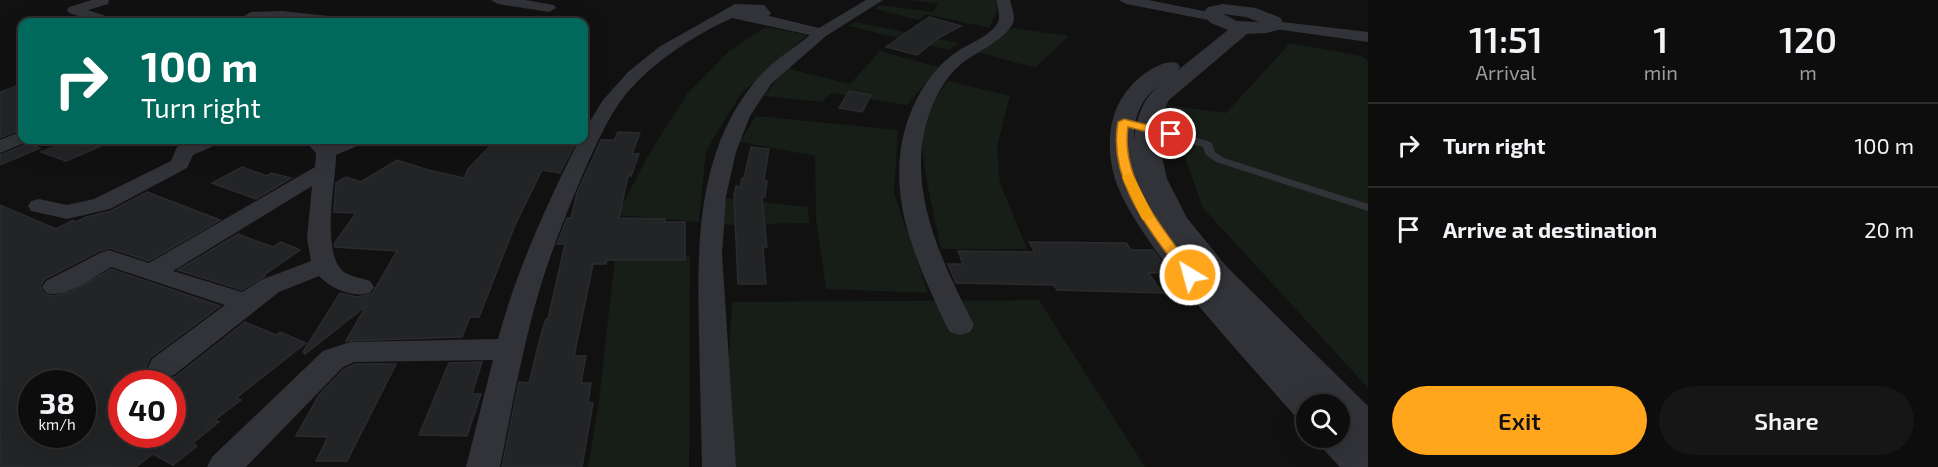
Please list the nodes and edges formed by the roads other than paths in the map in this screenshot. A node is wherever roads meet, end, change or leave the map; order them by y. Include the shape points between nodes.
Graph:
1 (265, 0) edge
2 (498, 0) edge
3 (562, 0) edge
4 (876, 0) edge
5 (1004, 0) edge
6 (1126, 0) edge
7 (1150, 0) edge
8 (106, 1) edge
9 (549, 8) junction
10 (751, 10) edge
11 (1231, 12) edge
12 (98, 18) edge
13 (250, 18) edge
14 (257, 18) edge
15 (300, 18) edge
16 (535, 18) edge
17 (1274, 25) joint
18 (825, 31) junction
19 (1368, 38) edge
20 (1136, 125) junction
21 (18, 138) edge
22 (588, 143) edge
23 (202, 144) edge
24 (346, 144) edge
25 (588, 144) edge
26 (0, 147) edge
27 (322, 154) edge
28 (39, 206) dead end
29 (1368, 208) edge
30 (324, 265) junction
31 (151, 273) junction
32 (55, 287) dead end
33 (362, 287) dead end
34 (246, 302) junction
35 (960, 325) dead end
36 (510, 349) junction
37 (163, 367) dead end
38 (1299, 394) edge
39 (1368, 432) edge
40 (1348, 448) edge
41 (224, 467) edge
42 (483, 467) edge
43 (719, 467) edge
44 (1366, 467) edge

1 - 13 street
2 - 9 street
3 - 9 street
4 - 18 street
5 - 35 street via 1005,24 948,67 928,92 916,117 911,144 911,196 924,249
6 - 11 street
7 - 11 street
8 - 12 street via 74,10
9 - 16 street
10 - 18 street
10 - 22 street via 675,43 609,104
11 - 17 street via 1257,28
11 - 20 street via 1160,96 1149,116
14 - 15 street
17 - 19 street
18 - 43 street via 764,81 752,99 726,152 715,196 710,254
20 - 29 lane via 1201,142 1220,160
20 - 38 street via 1121,139 1128,177 1149,219 1190,275
20 - 39 street via 1146,143 1153,179 1174,220 1216,274
21 - 26 street
23 - 28 street via 184,152 180,164 102,204 68,212
24 - 27 street
25 - 36 street via 538,254
27 - 30 street via 319,218
27 - 31 street
30 - 33 street via 336,279
30 - 34 street via 270,286
31 - 32 street via 109,258
31 - 34 street
34 - 37 street
36 - 41 street via 367,351 333,359
36 - 42 street
40 - 44 street

